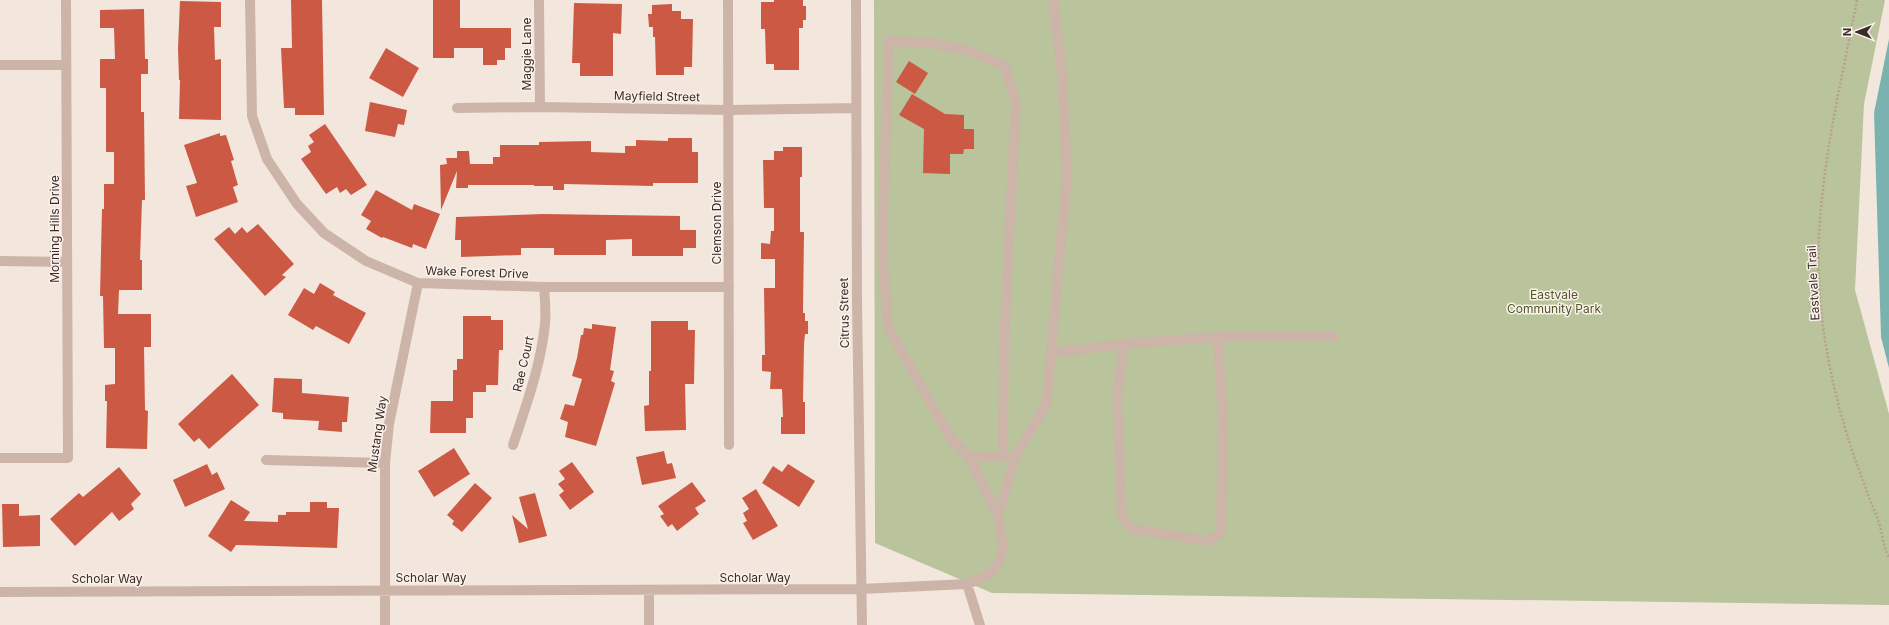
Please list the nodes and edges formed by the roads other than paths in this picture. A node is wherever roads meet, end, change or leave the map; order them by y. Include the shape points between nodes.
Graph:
1 (66, 0) edge
2 (250, 0) edge
3 (539, 0) edge
4 (728, 0) edge
5 (856, 0) edge
6 (1053, 0) edge
7 (0, 65) edge
8 (66, 65) junction
9 (540, 107) junction
10 (457, 108) dead end
11 (856, 108) junction
12 (729, 110) junction
13 (0, 261) edge
14 (67, 262) junction
15 (418, 284) junction
16 (544, 287) junction
17 (729, 287) junction
18 (1218, 336) junction
19 (1334, 337) dead end
20 (1124, 344) junction
21 (1051, 353) junction
22 (513, 445) dead end
23 (729, 445) dead end
24 (1016, 455) junction
25 (1003, 456) junction
26 (969, 457) junction
27 (0, 458) edge
28 (266, 460) dead end
29 (385, 462) junction
30 (998, 515) junction
31 (967, 584) junction
32 (861, 589) junction
33 (385, 590) junction
34 (649, 590) junction
35 (0, 592) edge
36 (385, 625) edge
37 (649, 625) edge
38 (862, 625) edge
39 (980, 625) edge

1 - 8 street, Morning Hills Drive
2 - 15 street, Wake Forest Drive via 252,116 267,159 297,204 324,233 366,261
3 - 9 street, Maggie Lane
4 - 12 street, Clemson Drive
5 - 11 street, Citrus Street
6 - 21 street via 1062,73 1067,176
7 - 8 street
8 - 14 street, Morning Hills Drive
9 - 10 street, Mayfield Street
9 - 12 street, Mayfield Street
11 - 12 street, Mayfield Street
11 - 32 street, Citrus Street
12 - 17 street, Clemson Drive
13 - 14 street
14 - 27 street, Morning Hills Drive via 68,458
15 - 16 street, Wake Forest Drive
15 - 29 street, Mustang Way via 389,424
16 - 17 street, Wake Forest Drive
16 - 22 street, Rae Court via 545,323 538,362
17 - 23 street, Clemson Drive
18 - 19 street
18 - 20 street
18 - 20 street via 1223,422 1221,533 1208,541 1131,529 1122,517 1118,396
20 - 21 street
21 - 24 street via 1046,405
24 - 25 street
24 - 30 street
25 - 26 street
25 - 26 street via 1004,341 1016,103 1005,66 972,52 932,43 889,41 882,244 888,327 950,437
26 - 30 street
28 - 29 street
29 - 33 street, Mustang Way
30 - 31 street, Scholar Way via 1003,547 1000,560 985,577
31 - 32 street, Scholar Way
31 - 39 street
32 - 34 street, Scholar Way
32 - 38 street, Citrus Street
33 - 34 street, Scholar Way
33 - 35 street, Scholar Way
33 - 36 street, Mustang Way
34 - 37 street

